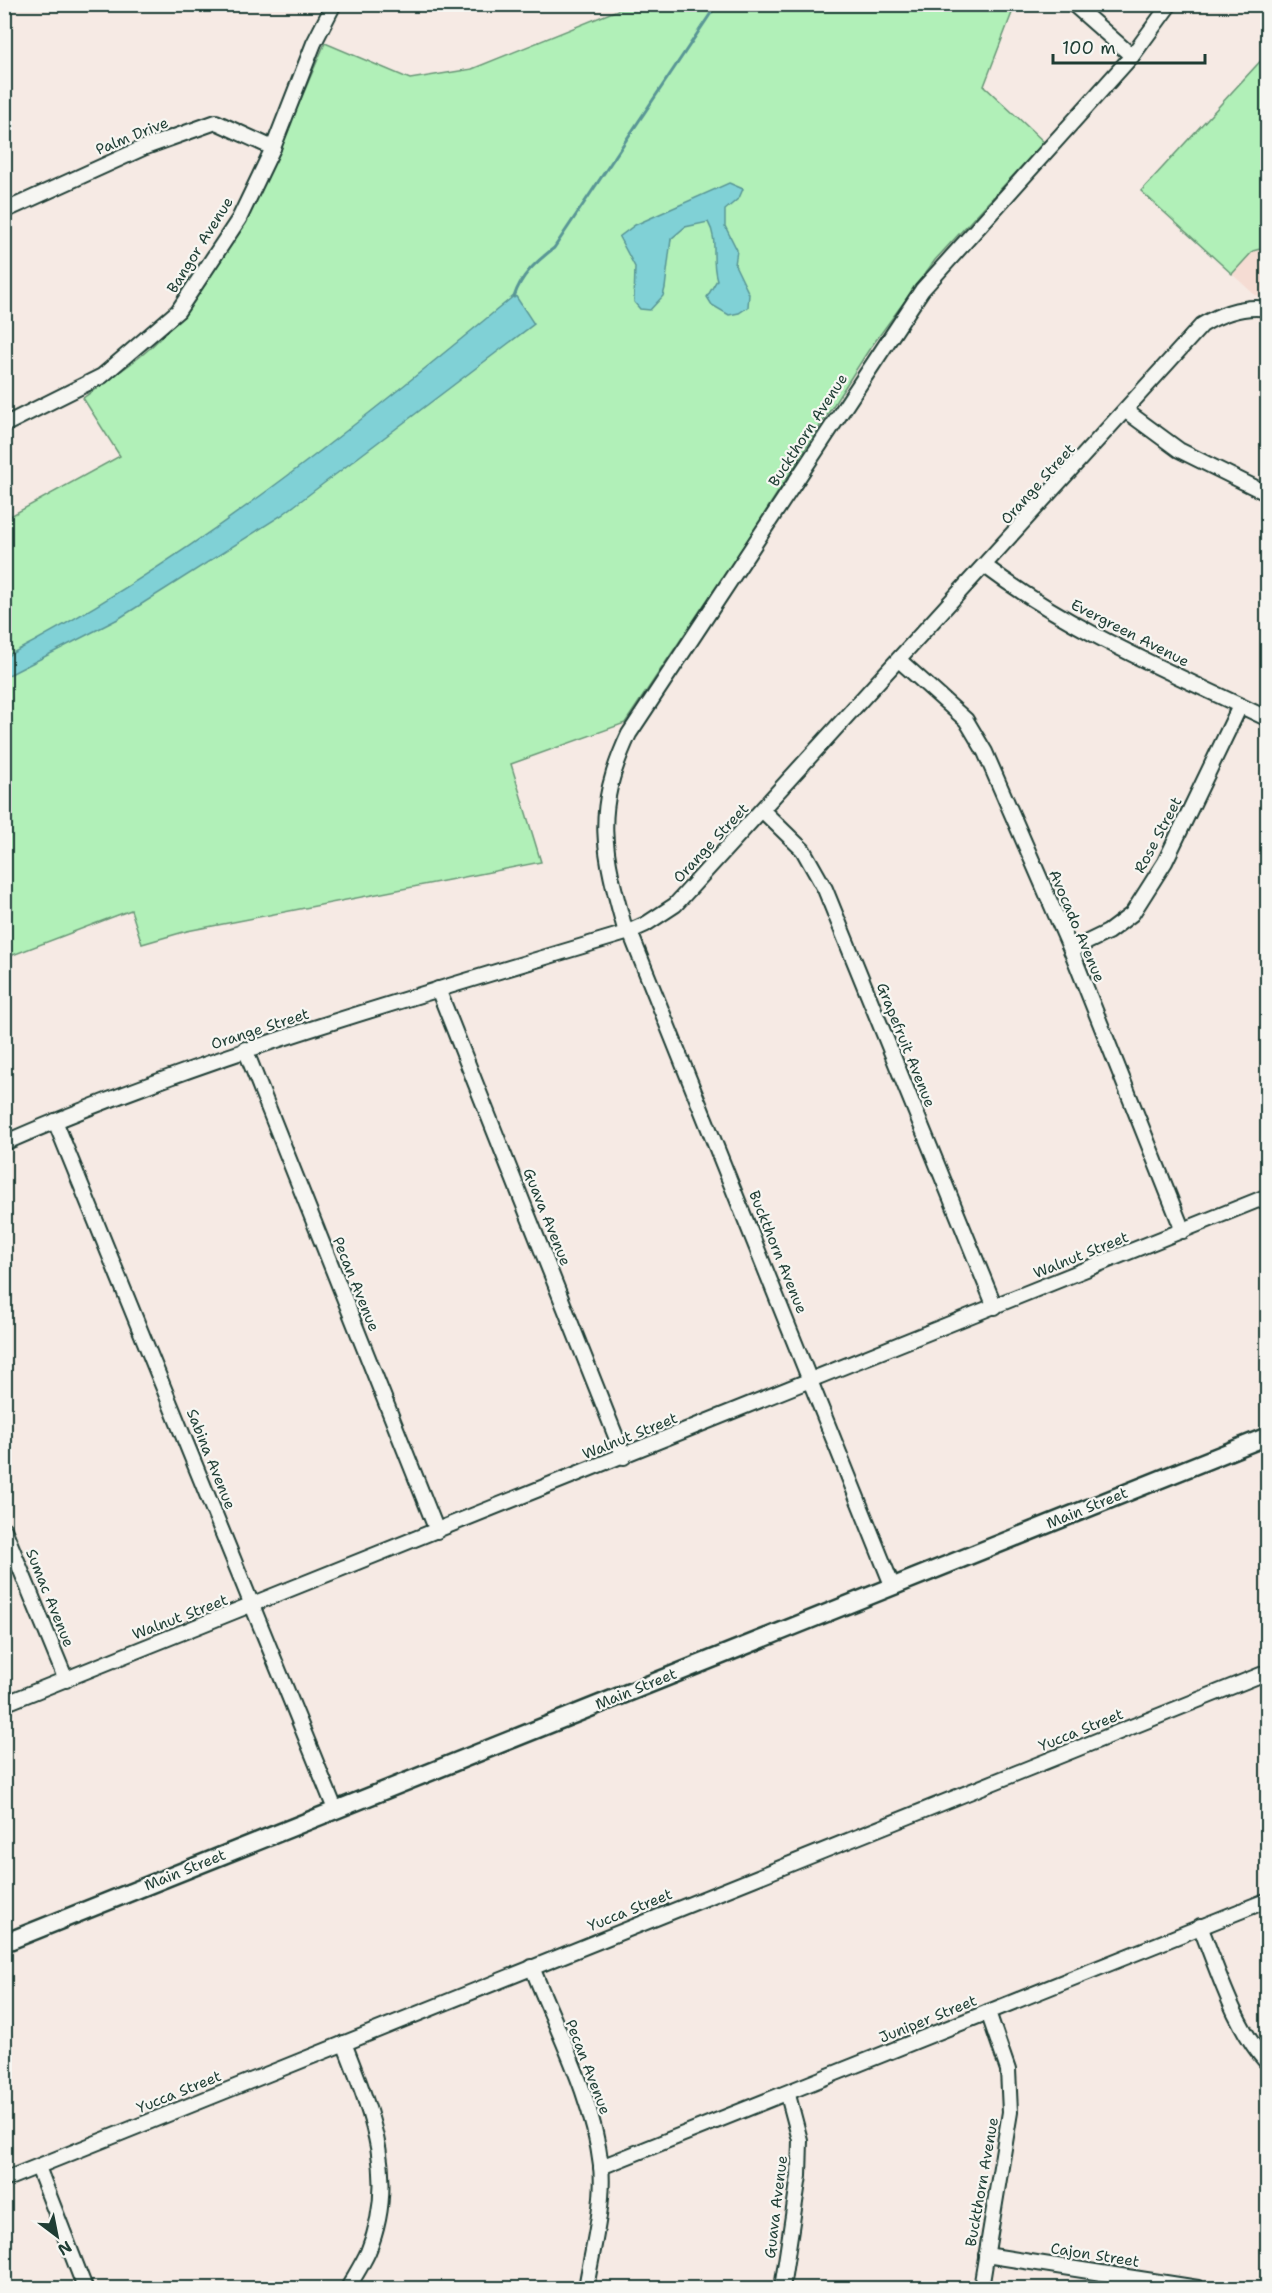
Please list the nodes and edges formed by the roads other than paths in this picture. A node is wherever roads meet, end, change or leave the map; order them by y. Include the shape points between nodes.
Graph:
1 (334, 4) edge
2 (1073, 4) edge
3 (1170, 4) edge
4 (1132, 56) junction
5 (273, 148) junction
6 (4, 211) edge
7 (1268, 309) edge
8 (1126, 411) junction
9 (4, 425) edge
10 (1268, 494) edge
11 (985, 566) junction
12 (899, 660) junction
13 (1240, 706) junction
14 (1268, 719) edge
15 (763, 811) junction
16 (628, 932) junction
17 (1071, 950) junction
18 (438, 989) junction
19 (245, 1050) junction
20 (55, 1121) junction
21 (4, 1143) edge
22 (1268, 1196) edge
23 (1183, 1231) junction
24 (995, 1307) junction
25 (812, 1380) junction
26 (1268, 1436) edge
27 (624, 1457) junction
28 (4, 1529) edge
29 (437, 1531) junction
30 (892, 1585) junction
31 (254, 1606) junction
32 (1268, 1672) edge
33 (66, 1680) junction
34 (4, 1704) edge
35 (335, 1809) junction
36 (1268, 1900) edge
37 (1200, 1926) junction
38 (4, 1943) edge
39 (532, 1967) junction
40 (988, 2012) junction
41 (344, 2043) junction
42 (1268, 2064) edge
43 (788, 2095) junction
44 (38, 2167) junction
45 (601, 2167) junction
46 (4, 2180) edge
47 (986, 2255) junction
48 (85, 2289) edge
49 (348, 2289) edge
50 (586, 2289) edge
51 (782, 2289) edge
52 (981, 2289) edge
53 (1198, 2289) edge

1 - 5 street, Bangor Avenue via 314,43
2 - 4 street
3 - 4 street, Buckthorn Avenue
4 - 16 street, Buckthorn Avenue via 922,290 629,734 616,765 604,816 607,866
5 - 6 street, Palm Drive via 216,122 143,148
5 - 9 street, Bangor Avenue via 239,219 178,311 102,376
7 - 8 street, Orange Street via 1232,311 1202,325
8 - 10 street via 1179,450
8 - 11 street, Orange Street
11 - 12 street, Orange Street
11 - 13 street, Evergreen Avenue via 1028,598 1084,629
12 - 15 street, Orange Street
12 - 17 street, Avocado Avenue via 966,720 985,752
13 - 14 street, Evergreen Avenue
13 - 17 street, Rose Street via 1165,862 1132,914 1108,932
15 - 16 street, Orange Street via 675,905
15 - 24 street, Grapefruit Avenue via 803,850 825,889
16 - 18 street, Orange Street
16 - 25 street, Buckthorn Avenue
17 - 23 street, Avocado Avenue
18 - 19 street, Orange Street
18 - 27 street, Guava Avenue
19 - 20 street, Orange Street
19 - 29 street, Pecan Avenue
20 - 21 street, Orange Street
20 - 31 street, Sabina Avenue
22 - 23 street, Walnut Street
23 - 24 street, Walnut Street
24 - 25 street, Walnut Street
25 - 27 street, Walnut Street
25 - 30 street, Buckthorn Avenue
26 - 30 main road, Main Street
27 - 29 street, Walnut Street
28 - 33 street, Sumac Avenue
29 - 31 street, Walnut Street
30 - 35 main road, Main Street
31 - 33 street, Walnut Street
31 - 35 street, Sabina Avenue
32 - 39 street, Yucca Street
33 - 34 street, Walnut Street
35 - 38 main road, Main Street
36 - 37 street, Juniper Street
37 - 40 street, Juniper Street
37 - 42 street via 1230,2002 1254,2048
39 - 41 street, Yucca Street
39 - 45 street, Pecan Avenue via 591,2115
40 - 43 street, Juniper Street
40 - 47 street, Buckthorn Avenue via 1008,2070 1010,2112
41 - 44 street, Yucca Street
41 - 49 street via 377,2134 381,2173 379,2212 368,2252
43 - 45 street, Juniper Street
43 - 51 street, Guava Avenue via 800,2140 800,2167
44 - 46 street, Yucca Street
44 - 48 street
45 - 50 street, Pecan Avenue
47 - 52 street, Buckthorn Avenue
47 - 53 street, Cajon Street

